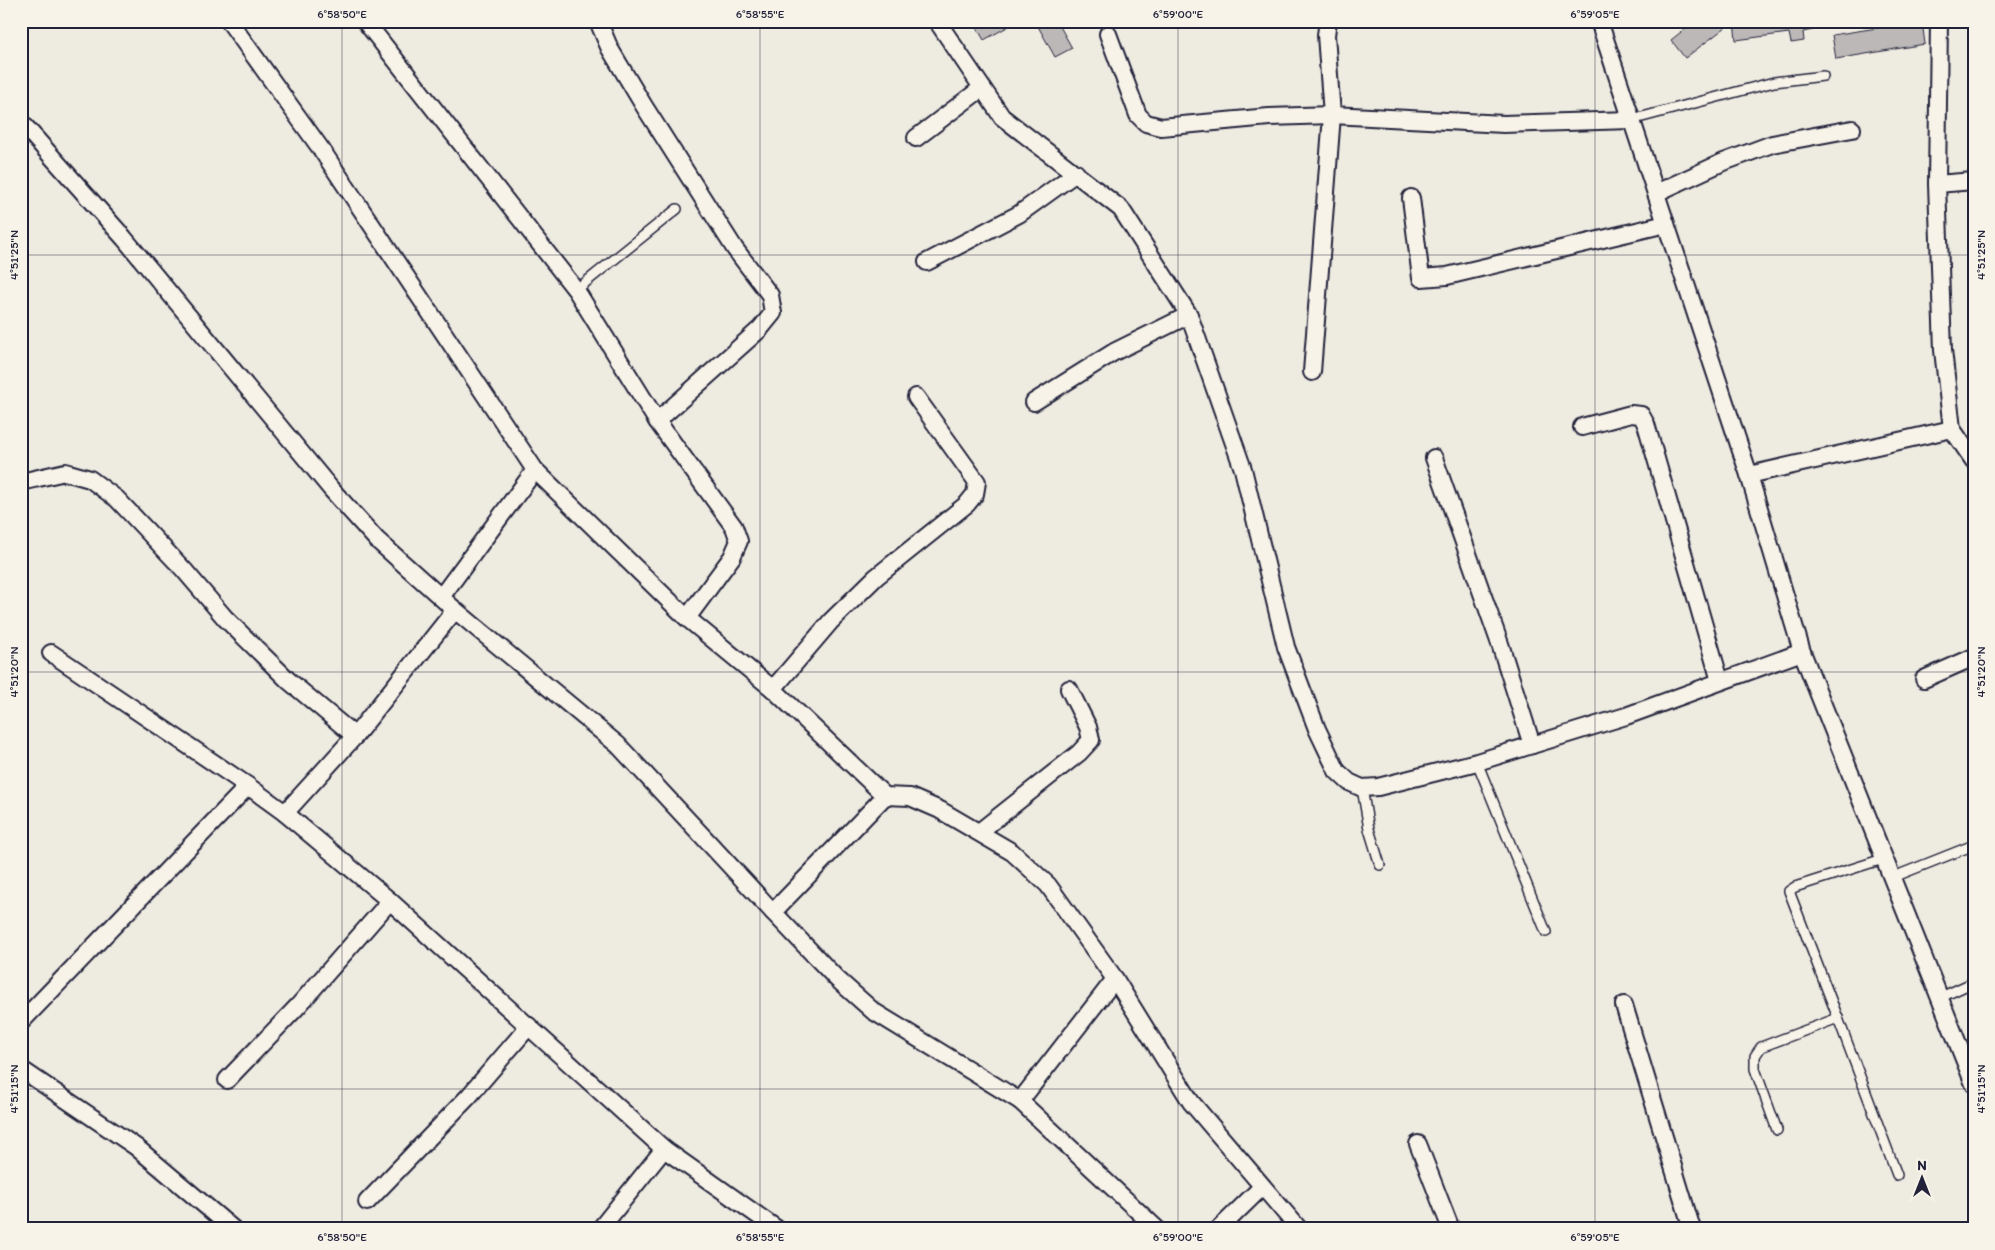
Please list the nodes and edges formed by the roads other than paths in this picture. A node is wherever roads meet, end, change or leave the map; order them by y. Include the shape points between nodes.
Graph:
1 (229, 21) edge
2 (365, 21) edge
3 (598, 21) edge
4 (937, 21) edge
5 (1328, 21) edge
6 (1599, 21) edge
7 (1939, 21) edge
8 (1108, 34) dead end
9 (1823, 76) dead end
10 (982, 88) junction
11 (1332, 115) junction
12 (1630, 120) junction
13 (21, 122) edge
14 (1852, 129) dead end
15 (916, 138) dead end
16 (1076, 173) junction
17 (1974, 181) edge
18 (1937, 184) junction
19 (1656, 193) junction
20 (1411, 198) dead end
21 (677, 209) dead end
22 (1666, 224) junction
23 (927, 262) dead end
24 (576, 290) junction
25 (1189, 315) junction
26 (1312, 372) dead end
27 (916, 397) dead end
28 (1034, 402) dead end
29 (657, 421) junction
30 (1582, 427) dead end
31 (1952, 429) junction
32 (1434, 458) dead end
33 (1974, 461) edge
34 (535, 470) junction
35 (1749, 475) junction
36 (21, 482) edge
37 (441, 598) junction
38 (455, 610) junction
39 (687, 618) junction
40 (1802, 652) junction
41 (51, 653) dead end
42 (1974, 657) edge
43 (1924, 679) dead end
44 (1720, 681) junction
45 (773, 689) junction
46 (1069, 689) dead end
47 (355, 736) junction
48 (1532, 745) junction
49 (1477, 762) junction
50 (248, 786) junction
51 (1362, 788) junction
52 (885, 796) junction
53 (285, 813) junction
54 (978, 832) junction
55 (1974, 845) edge
56 (1883, 859) junction
57 (1380, 865) dead end
58 (1891, 878) junction
59 (390, 901) junction
60 (773, 912) junction
61 (1546, 932) dead end
62 (1116, 979) junction
63 (1974, 982) edge
64 (1939, 998) junction
65 (1624, 1005) dead end
66 (1838, 1018) junction
67 (21, 1022) edge
68 (529, 1026) junction
69 (21, 1069) edge
70 (227, 1080) dead end
71 (1974, 1084) edge
72 (1020, 1101) junction
73 (1777, 1130) dead end
74 (1418, 1144) dead end
75 (664, 1149) junction
76 (1897, 1174) dead end
77 (1262, 1187) junction
78 (367, 1202) dead end
79 (233, 1229) edge
80 (600, 1229) edge
81 (777, 1229) edge
82 (1157, 1229) edge
83 (1219, 1229) edge
84 (1299, 1229) edge
85 (1450, 1229) edge
86 (1692, 1229) edge

1 - 34 street via 322,149
2 - 24 street
3 - 29 street via 610,49 644,106 734,249 770,294 773,313 760,329
4 - 10 street
5 - 11 street via 1326,35
6 - 12 street
7 - 18 street
8 - 11 street via 1138,115 1146,123 1161,127
9 - 12 lane via 1774,82
10 - 15 street
10 - 16 street via 1002,117
11 - 12 street via 1504,124
11 - 26 street
12 - 19 street
13 - 37 street via 124,238 331,489 377,540
14 - 19 street via 1772,144
16 - 23 street via 1019,214
16 - 25 street via 1120,209
17 - 18 street
18 - 31 street via 1943,350
19 - 22 street
20 - 22 street via 1421,278 1447,276
21 - 24 lane
22 - 35 street
24 - 29 street
25 - 28 street via 1114,352
25 - 51 street via 1243,469 1286,647 1317,729 1338,770 1349,782
27 - 45 street via 977,482 975,494 876,577 831,622
29 - 39 street via 734,527 739,541 732,557
30 - 44 street via 1631,414 1641,415 1646,424
31 - 33 street
31 - 35 street
32 - 48 street
34 - 37 street
34 - 39 street
35 - 40 street
36 - 47 street via 65,472 90,479 117,499 225,618 289,681
37 - 38 street
38 - 47 street
38 - 60 street via 618,745
39 - 45 street
40 - 44 street
40 - 56 street
41 - 50 street
42 - 43 street
44 - 48 street via 1626,716
45 - 52 street
46 - 54 street via 1091,740 1079,754
47 - 53 street
48 - 49 street
49 - 51 street via 1378,787
49 - 61 lane
50 - 53 street
50 - 67 street
51 - 57 lane via 1369,829
52 - 54 street via 910,797
52 - 60 street
53 - 59 street
54 - 62 street via 1012,852 1048,884
55 - 58 lane
56 - 58 street
56 - 66 lane via 1789,891
58 - 64 street
59 - 68 street
59 - 70 street via 298,1006
60 - 72 street via 837,979 873,1011
62 - 72 street
62 - 77 street via 1191,1102
63 - 64 lane
64 - 71 street
65 - 86 street
66 - 73 lane via 1761,1047 1755,1056 1755,1069
66 - 76 lane
68 - 75 street
68 - 78 street via 469,1096
69 - 79 street via 136,1147
72 - 82 street
74 - 85 street
75 - 80 street
75 - 81 street
77 - 83 street
77 - 84 street

